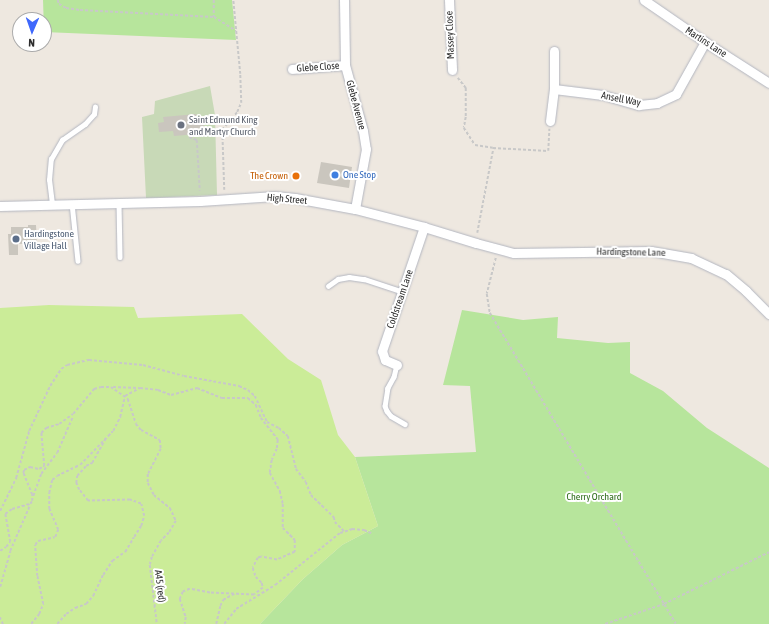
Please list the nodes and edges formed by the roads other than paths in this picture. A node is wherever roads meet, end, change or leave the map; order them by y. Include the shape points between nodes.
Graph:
1 (344, 0) edge
2 (449, 0) edge
3 (644, 0) edge
4 (705, 42) junction
5 (554, 51) dead end
6 (345, 66) junction
7 (292, 69) dead end
8 (452, 70) road end
9 (769, 83) edge
10 (554, 89) junction
11 (95, 107) dead end
12 (550, 121) road end
13 (119, 203) junction
14 (52, 204) junction
15 (72, 204) junction
16 (0, 206) edge
17 (355, 209) junction
18 (424, 227) junction
19 (568, 252) joint
20 (120, 257) dead end
21 (78, 261) dead end
22 (328, 286) dead end
23 (402, 291) junction
24 (769, 314) edge
25 (397, 366) joint
26 (405, 424) dead end

1 - 6 street, Glebe Avenue
2 - 8 street, Massey Close
3 - 4 street, Martins Lane
4 - 9 street, Martins Lane
4 - 10 street, Ansell Way via 676,94 657,102 640,105 603,95
5 - 10 street
6 - 7 street, Glebe Close
6 - 17 street, Glebe Avenue via 366,149
10 - 12 street
11 - 14 lane via 94,114 85,124 62,140 51,159 49,180
13 - 15 street, High Street
13 - 17 street, High Street via 275,196
13 - 20 lane
14 - 15 street, High Street
14 - 16 street, High Street
15 - 21 lane
17 - 18 street, High Street
18 - 19 street, High Street via 514,253
18 - 23 street, Coldstream Lane
19 - 24 street, Hardingstone Lane via 651,251 691,258 726,274
22 - 23 lane via 338,279 349,277
23 - 25 street, Coldstream Lane via 382,351 385,360
25 - 26 lane via 388,388 386,406 391,416

